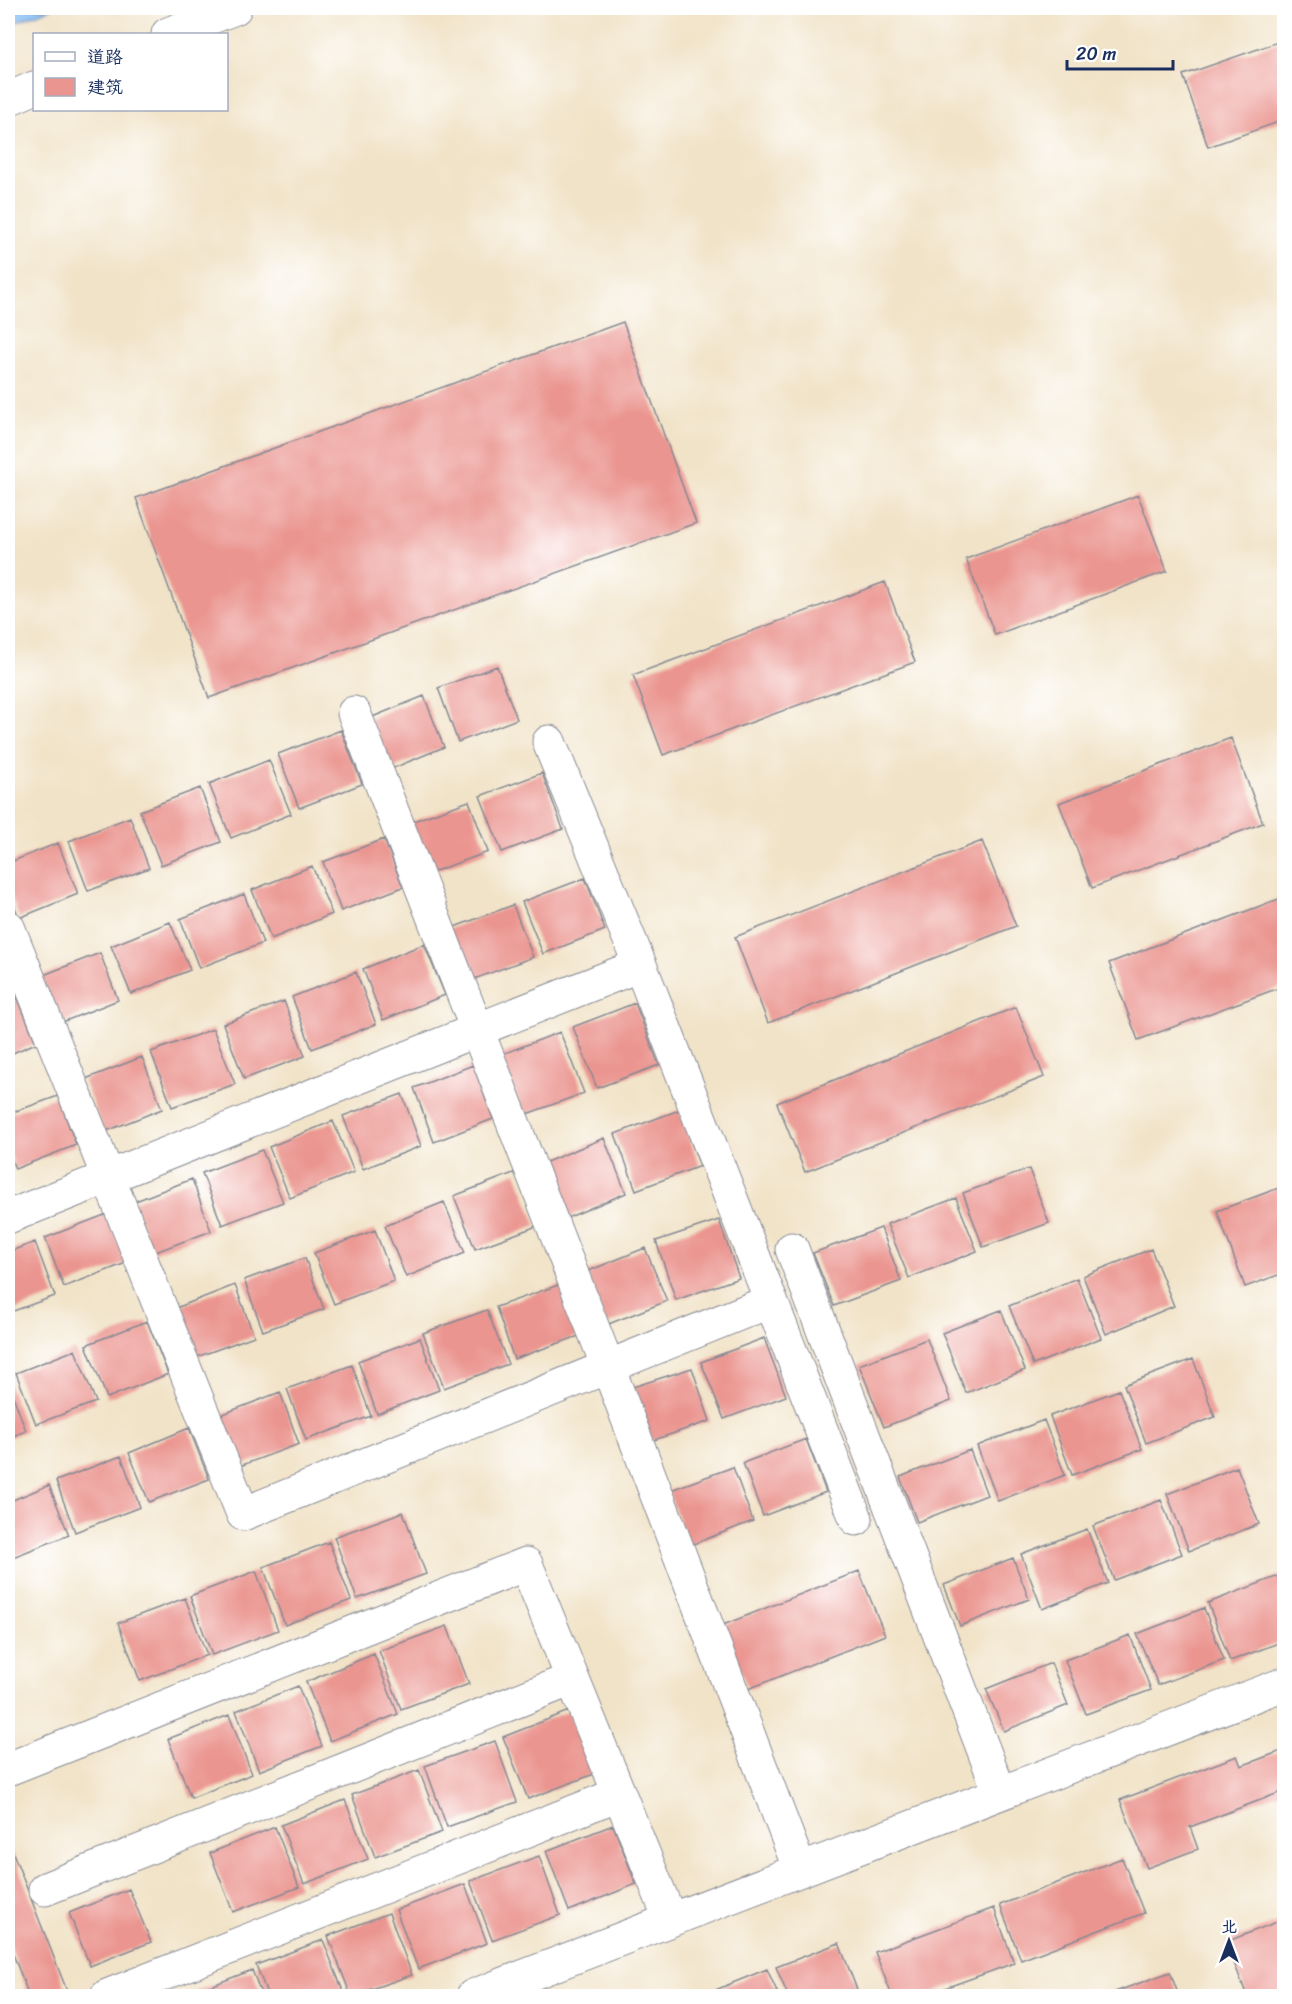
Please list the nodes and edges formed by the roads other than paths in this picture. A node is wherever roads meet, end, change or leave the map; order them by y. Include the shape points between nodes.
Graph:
1 (235, 8) edge
2 (171, 33) edge
3 (33, 88) edge
4 (8, 99) edge
5 (354, 713) dead end
6 (549, 742) dead end
7 (8, 927) edge
8 (640, 965) junction
9 (477, 1030) junction
10 (108, 1177) junction
11 (8, 1217) edge
12 (792, 1249) dead end
13 (771, 1301) junction
14 (608, 1367) junction
15 (856, 1519) dead end
16 (572, 1679) junction
17 (1284, 1684) edge
18 (8, 1769) edge
19 (1000, 1792) junction
20 (619, 1794) junction
21 (800, 1870) junction
22 (45, 1889) dead end
23 (670, 1919) junction
24 (106, 1996) edge
25 (473, 1996) edge

1 - 2 street
3 - 4 street
5 - 9 street
6 - 8 street
7 - 10 street
8 - 9 street
8 - 13 street
9 - 10 street
9 - 14 street
10 - 11 street
10 - 14 street via 243,1514
12 - 19 street
13 - 14 street
13 - 15 street
14 - 21 street
16 - 18 street via 525,1564
16 - 20 street
16 - 22 street
17 - 19 street
19 - 21 street
20 - 23 street
20 - 24 street
21 - 23 street
23 - 25 street

